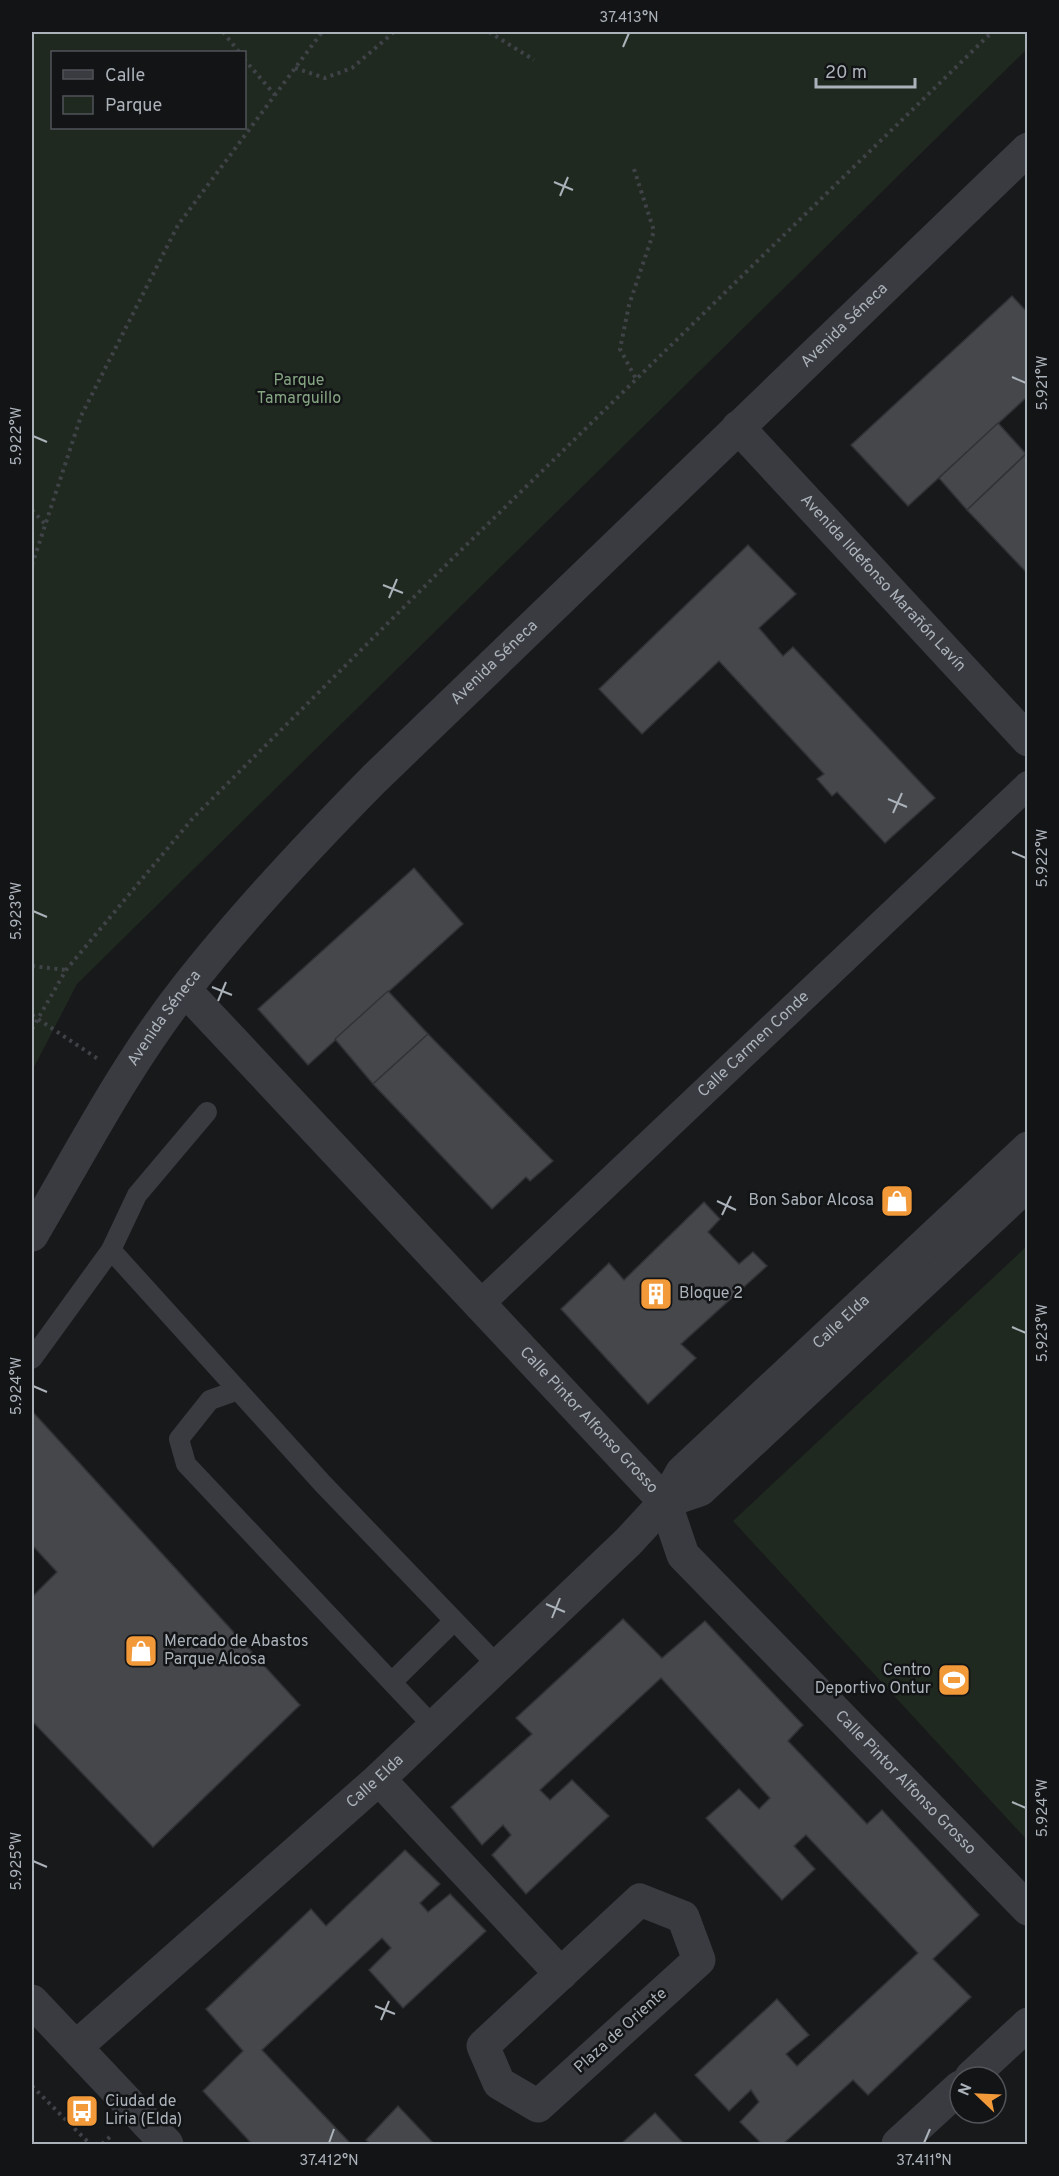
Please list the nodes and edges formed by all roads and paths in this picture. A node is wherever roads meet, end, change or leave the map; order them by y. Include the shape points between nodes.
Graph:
1 (223, 32) edge
2 (322, 32) edge
3 (394, 32) edge
4 (489, 32) edge
5 (992, 32) edge
6 (237, 51) edge
7 (534, 60) dead end
8 (246, 61) edge
9 (295, 68) junction
10 (275, 95) junction
11 (1028, 149) edge
12 (634, 169) dead end
13 (636, 379) junction
14 (738, 427) junction
15 (32, 510) edge
16 (45, 524) junction
17 (32, 565) edge
18 (1028, 740) edge
19 (1028, 784) edge
20 (32, 966) edge
21 (66, 970) junction
22 (185, 990) junction
23 (32, 1015) edge
24 (38, 1018) junction
25 (32, 1029) edge
26 (125, 1078) junction
27 (207, 1112) dead end
28 (1028, 1148) edge
29 (1028, 1184) edge
30 (32, 1234) edge
31 (111, 1250) junction
32 (478, 1306) junction
33 (32, 1359) edge
34 (238, 1390) junction
35 (665, 1502) junction
36 (454, 1621) junction
37 (498, 1666) junction
38 (392, 1682) junction
39 (434, 1727) junction
40 (380, 1779) junction
41 (1028, 1909) edge
42 (561, 1974) junction
43 (32, 2001) edge
44 (1028, 2024) edge
45 (76, 2047) junction
46 (984, 2065) edge
47 (32, 2086) edge
48 (948, 2098) edge
49 (90, 2145) edge
50 (167, 2145) edge
51 (898, 2145) edge

1 - 6 path
2 - 9 path
3 - 9 path via 352,68 325,78
4 - 7 path
5 - 13 path
8 - 10 path
9 - 10 path
10 - 16 path via 178,225 81,416
11 - 14 street, Avenida Séneca
12 - 13 path via 654,231 629,305 620,349
13 - 21 path via 193,818
14 - 18 street, Avenida Ildefonso Marañón Lavín
14 - 22 street, Avenida Séneca via 374,779 277,878
15 - 16 path
16 - 17 path
19 - 32 street, Calle Carmen Conde
20 - 21 path
21 - 24 path
22 - 26 street, Avenida Séneca
22 - 32 street, Calle Pintor Alfonso Grosso
23 - 24 path
24 - 25 path
24 - 26 path
26 - 30 street, Avenida Séneca
27 - 31 lane via 137,1195
28 - 35 street, Calle Elda via 682,1472
29 - 35 street, Calle Elda via 700,1490
31 - 33 lane
31 - 34 lane
32 - 35 street, Calle Pintor Alfonso Grosso
34 - 36 lane
34 - 38 lane via 210,1401 178,1439 186,1464
35 - 37 street, Calle Elda
35 - 41 street, Calle Pintor Alfonso Grosso via 683,1556
36 - 37 lane
36 - 38 lane
37 - 39 street, Calle Elda
38 - 39 lane
39 - 40 street, Calle Elda
40 - 42 street
40 - 45 street, Calle Elda
42 - 42 street, Plaza de Oriente via 483,2046 499,2083 538,2106 699,1960 683,1917 640,1900
43 - 45 street
44 - 46 street
45 - 50 street
47 - 49 path
48 - 51 street

